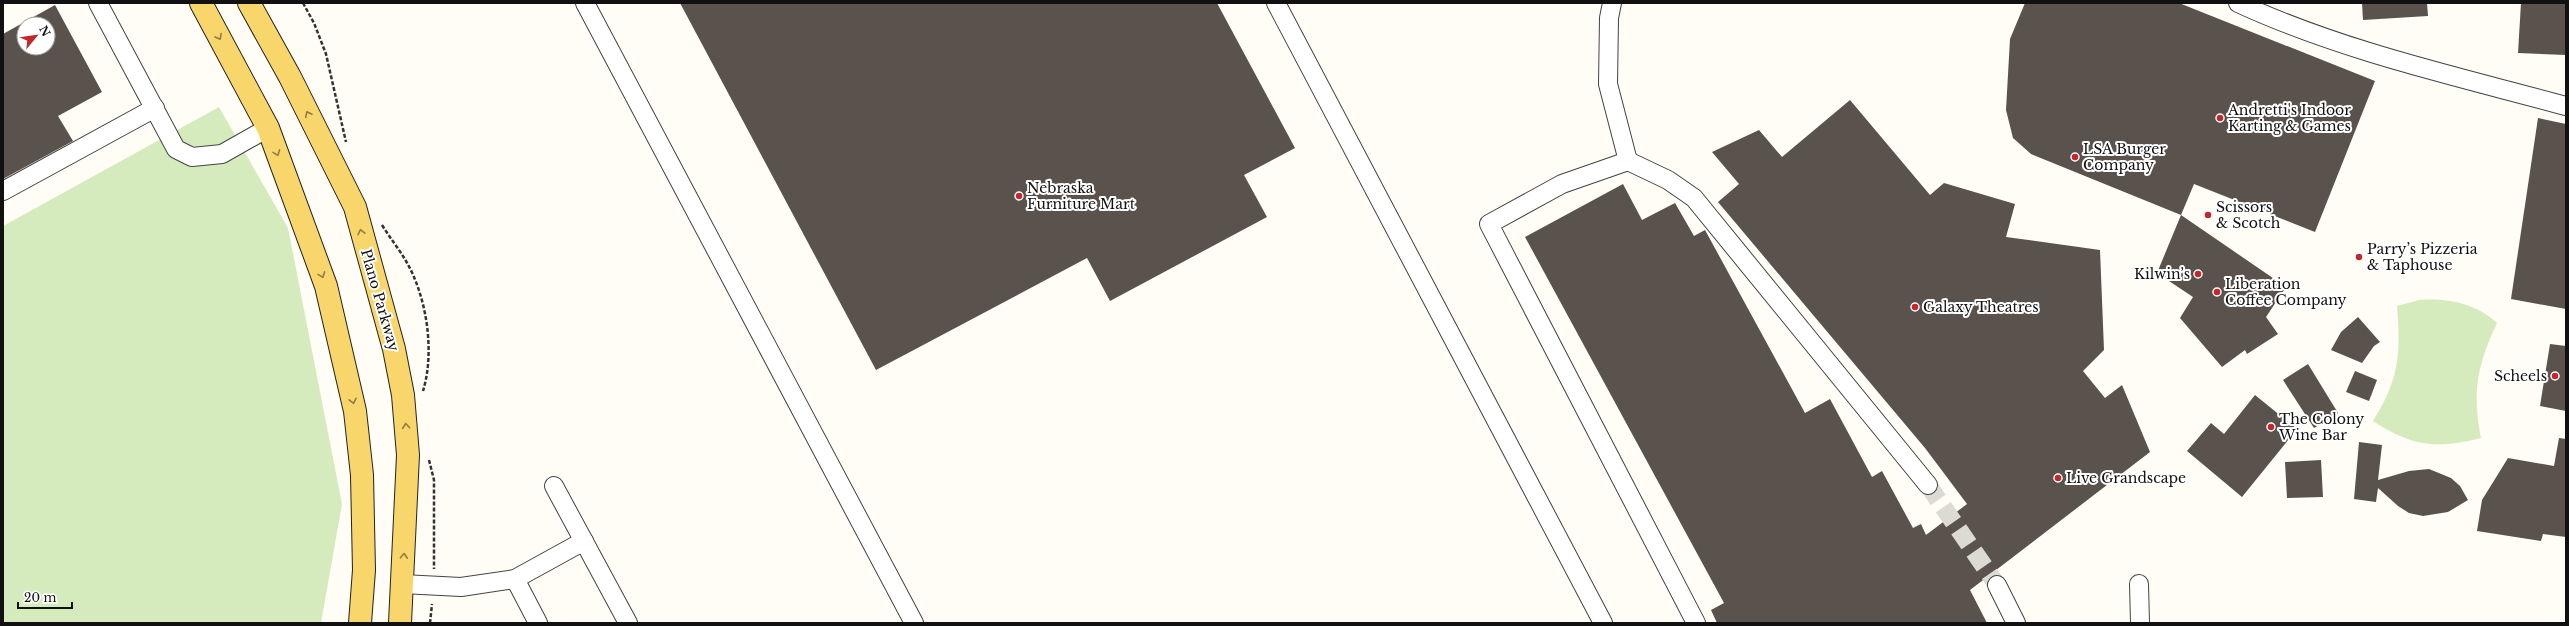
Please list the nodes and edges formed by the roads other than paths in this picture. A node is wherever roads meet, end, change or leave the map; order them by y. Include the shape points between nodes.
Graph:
1 (98, 3) edge
2 (201, 3) edge
3 (250, 3) edge
4 (585, 3) edge
5 (1276, 3) edge
6 (1612, 3) edge
7 (2238, 3) edge
8 (2566, 106) edge
9 (155, 108) junction
10 (268, 128) junction
11 (1628, 161) junction
12 (3, 191) edge
13 (1928, 485) tunnel mouth
14 (554, 486) dead end
15 (584, 541) junction
16 (515, 579) junction
17 (402, 584) junction
18 (2139, 584) dead end
19 (1997, 585) tunnel mouth
20 (360, 623) edge
21 (400, 623) edge
22 (538, 623) edge
23 (628, 623) edge
24 (914, 623) edge
25 (1603, 623) edge
26 (1696, 623) edge
27 (2016, 623) edge
28 (2140, 623) edge

1 - 9 lane
2 -> 10 main road
17 -> 3 main road, Plano Parkway via 408,455 403,395 380,294 355,207
4 - 24 lane
5 - 25 lane
6 - 11 lane via 1608,84
7 - 8 lane via 2271,18 2372,53
9 - 10 lane via 176,149 192,157 222,154
9 - 12 lane
10 -> 20 main road via 326,286 355,410 362,475 364,570
11 - 13 lane via 1668,180 1694,198
11 - 26 lane via 1562,184 1489,224
14 - 15 lane
15 - 16 lane
15 - 23 lane
16 - 17 lane via 461,587
16 - 22 lane
17 - 21 main road, Plano Parkway
18 - 28 lane
19 - 27 lane

